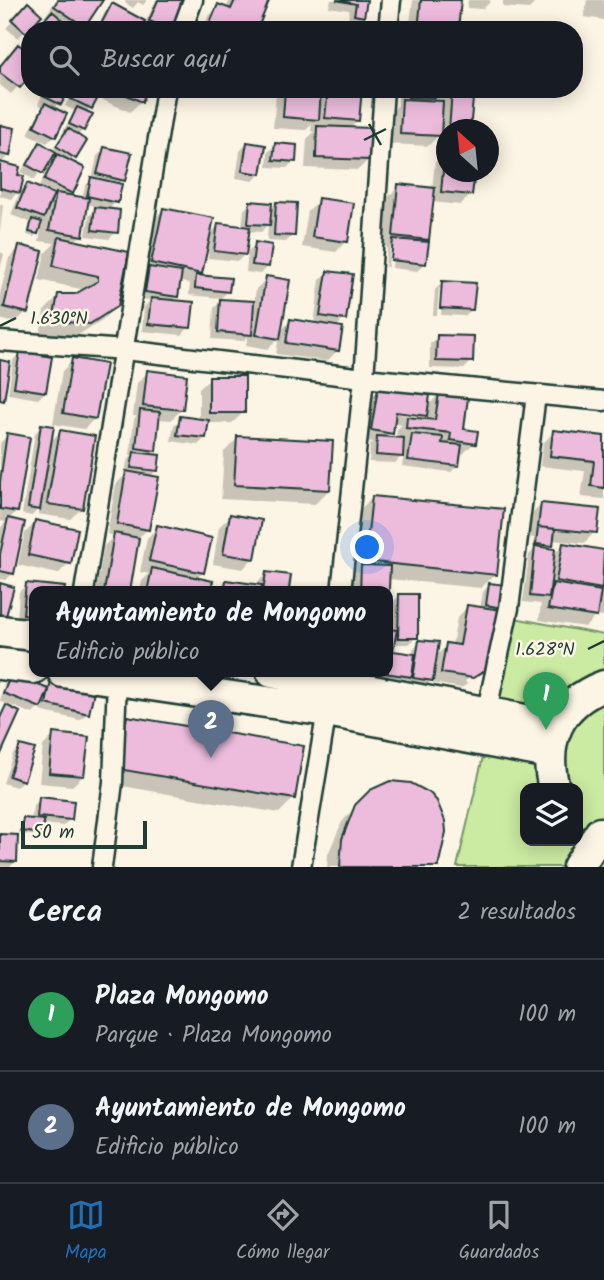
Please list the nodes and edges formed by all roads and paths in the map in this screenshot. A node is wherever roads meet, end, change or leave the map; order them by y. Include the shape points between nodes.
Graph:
1 (193, 0) edge
2 (391, 0) edge
3 (185, 21) edge
4 (389, 21) edge
5 (165, 98) edge
6 (383, 98) edge
7 (0, 341) edge
8 (125, 350) junction
9 (364, 379) junction
10 (536, 395) junction
11 (604, 401) edge
12 (85, 586) edge
13 (342, 586) edge
14 (0, 631) edge
15 (29, 634) edge
16 (0, 664) edge
17 (29, 667) edge
18 (96, 677) edge
19 (290, 677) edge
20 (117, 680) junction
21 (604, 686) edge
22 (330, 688) edge
23 (484, 726) junction
24 (553, 740) junction
25 (553, 783) edge
26 (588, 832) edge
27 (102, 867) edge
28 (301, 867) edge
29 (570, 867) edge
30 (578, 867) edge

1 - 3 street
2 - 4 street
5 - 8 street
6 - 9 street
7 - 8 street
8 - 9 street
8 - 12 street
9 - 10 street
9 - 13 street
10 - 11 street
10 - 23 street via 509,608
14 - 15 main road
16 - 17 main road
18 - 20 main road
19 - 22 main road
20 - 22 main road
20 - 27 street via 113,782
21 - 24 main road via 568,709
22 - 23 main road
22 - 28 street
23 - 24 main road
24 - 25 main road via 549,771
26 - 29 main road
26 - 30 main road

